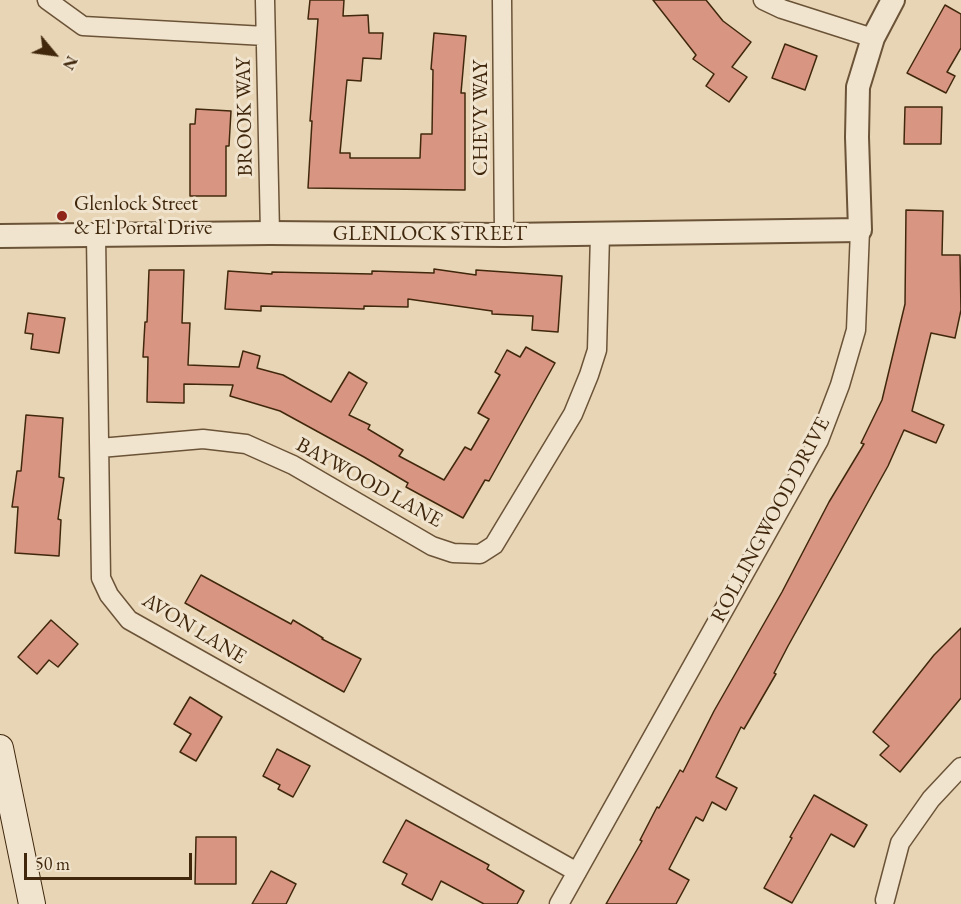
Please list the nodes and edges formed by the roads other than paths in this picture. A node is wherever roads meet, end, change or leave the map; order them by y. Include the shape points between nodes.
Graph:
1 (47, 0) edge
2 (265, 0) edge
3 (502, 0) edge
4 (763, 0) edge
5 (893, 0) edge
6 (265, 36) junction
7 (873, 38) junction
8 (860, 230) junction
9 (270, 233) junction
10 (600, 234) junction
11 (504, 235) junction
12 (0, 236) edge
13 (96, 236) junction
14 (100, 448) junction
15 (0, 748) edge
16 (961, 767) edge
17 (577, 872) junction
18 (885, 900) dead end
19 (32, 904) edge
20 (559, 904) edge

1 - 6 street via 83,26
2 - 6 street, BROOK WAY
3 - 11 street, CHEVY WAY
4 - 7 street
5 - 7 street, ROLLINGWOOD DRIVE
6 - 9 street, BROOK WAY
7 - 8 street, ROLLINGWOOD DRIVE via 858,87
8 - 10 street, GLENLOCK STREET
8 - 17 street, ROLLINGWOOD DRIVE via 856,330 819,440
9 - 11 street, GLENLOCK STREET
9 - 13 street, GLENLOCK STREET
10 - 11 street, GLENLOCK STREET
10 - 14 street, BAYWOOD LANE via 597,351 590,375 573,414 494,545 480,554 453,553 432,546 293,465 246,444 203,439
12 - 13 street, GLENLOCK STREET
13 - 14 street, AVON LANE
14 - 17 street, AVON LANE via 100,578 129,620
15 - 19 main road
16 - 18 street via 931,799 900,843
17 - 20 street, ROLLINGWOOD DRIVE

